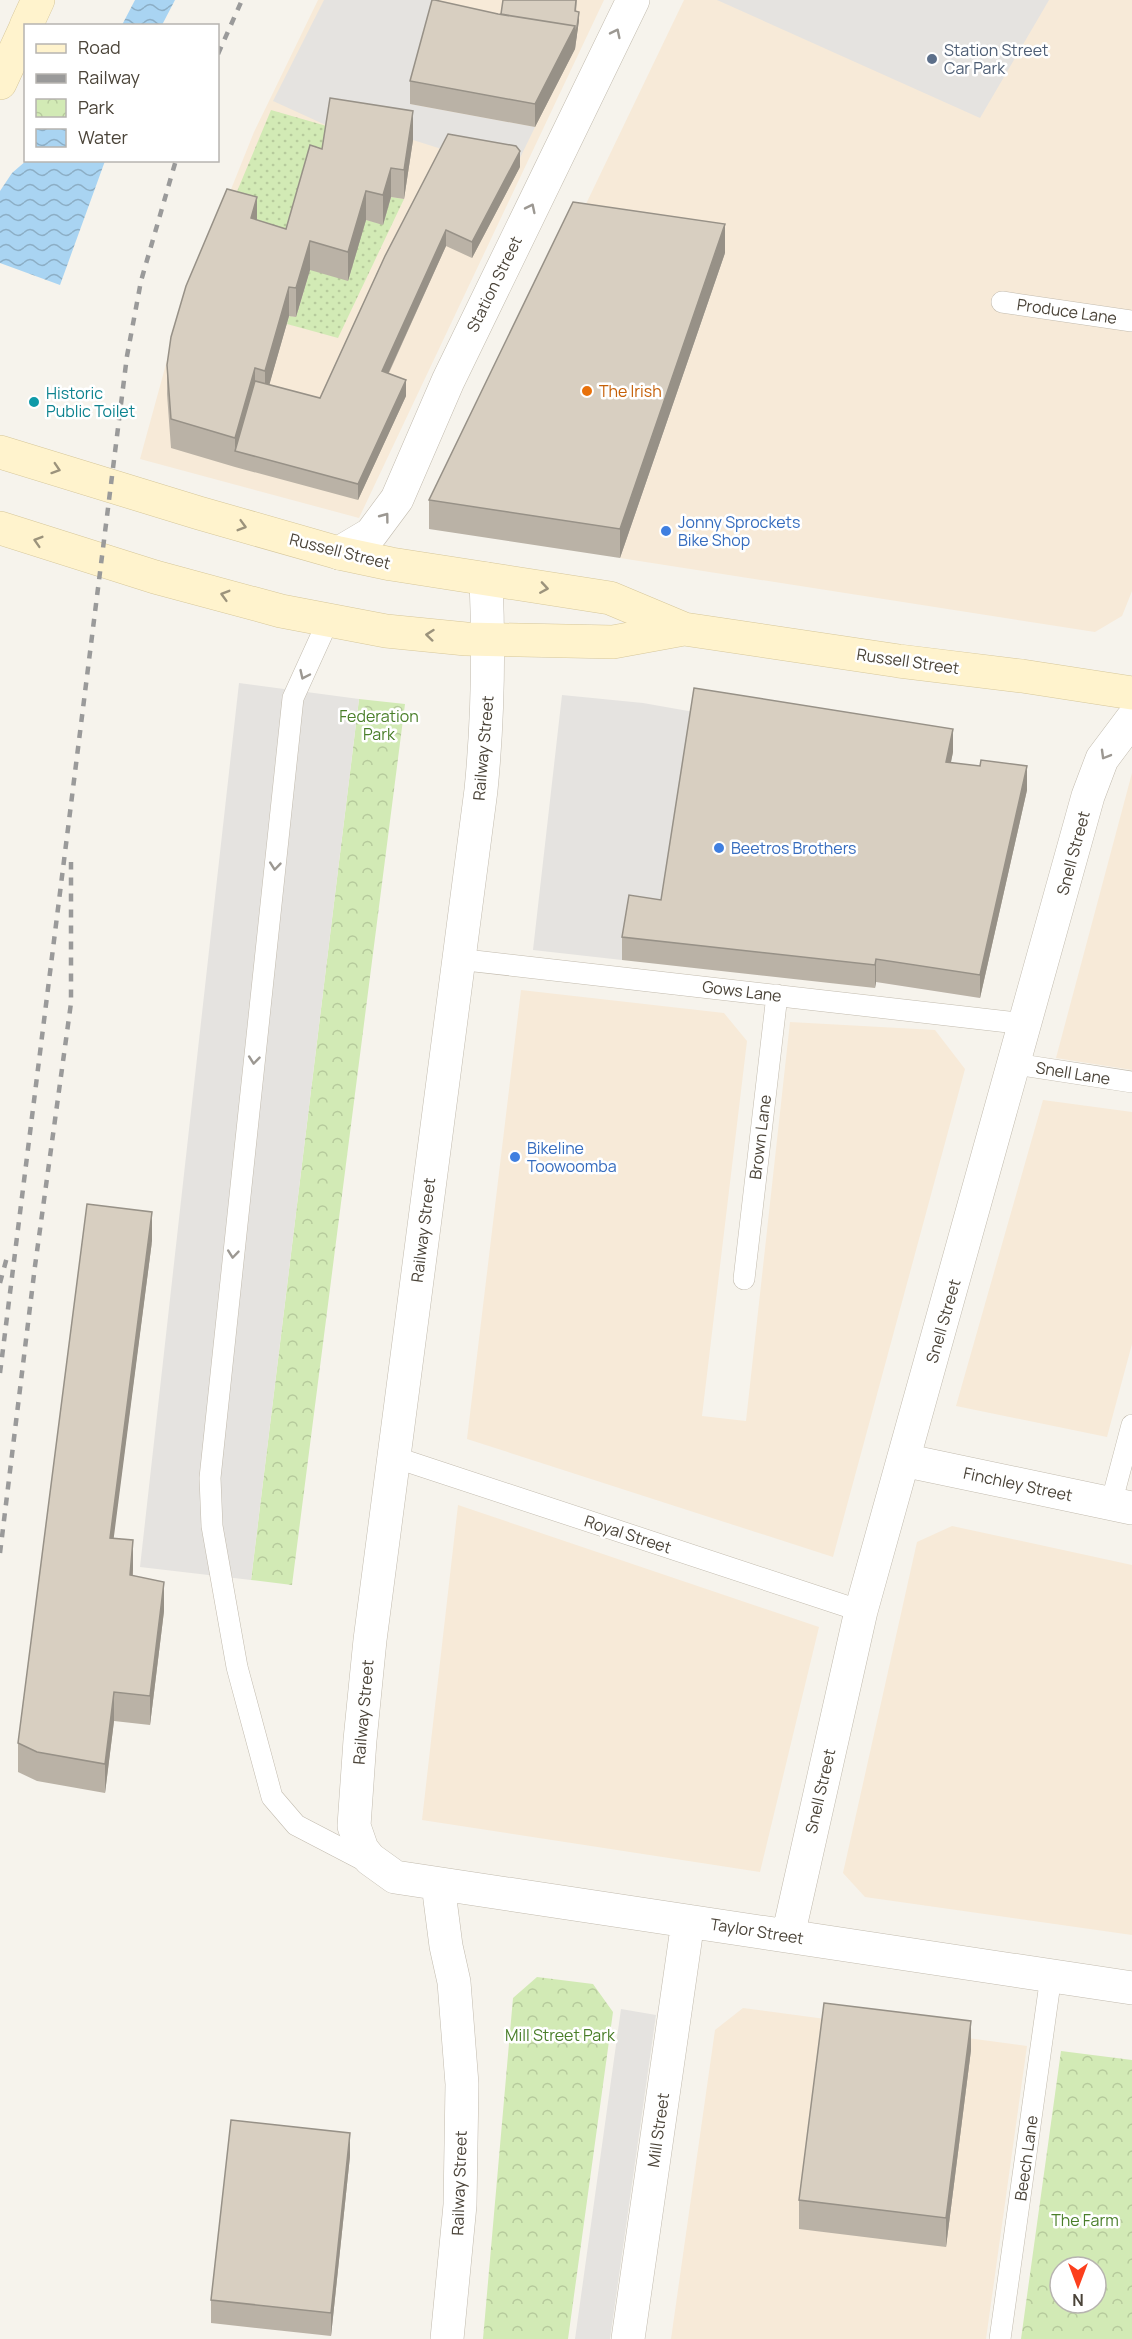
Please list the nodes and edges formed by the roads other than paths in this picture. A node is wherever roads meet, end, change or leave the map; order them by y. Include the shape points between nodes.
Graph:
1 (38, 0) edge
2 (633, 0) edge
3 (18, 32) edge
4 (0, 83) edge
5 (1002, 302) dead end
6 (1132, 321) edge
7 (0, 452) edge
8 (0, 528) edge
9 (339, 553) junction
10 (486, 579) junction
11 (328, 621) junction
12 (684, 630) junction
13 (489, 640) junction
14 (1132, 693) edge
15 (1132, 719) edge
16 (457, 958) junction
17 (777, 995) junction
18 (1026, 1024) junction
19 (1015, 1064) junction
20 (1132, 1082) edge
21 (744, 1279) dead end
22 (1132, 1425) edge
23 (394, 1457) junction
24 (903, 1461) junction
25 (1121, 1506) edge
26 (861, 1611) junction
27 (384, 1871) junction
28 (438, 1884) junction
29 (688, 1921) junction
30 (788, 1936) junction
31 (1051, 1976) junction
32 (1132, 1988) edge
33 (447, 2339) edge
34 (628, 2339) edge
35 (1000, 2339) edge

1 - 3 main road
9 -> 2 street, Station Street via 371,534 397,499 448,381
3 - 4 main road
5 - 6 lane, Produce Lane
7 -> 9 main road, Russell Street
11 -> 8 main road, Russell Street via 155,577
9 - 10 main road, Russell Street
10 -> 12 main road, Russell Street via 610,598
10 - 13 street, Railway Street
13 -> 11 main road, Russell Street via 386,631
11 -> 27 lane via 293,698 215,1418 210,1478 212,1526 237,1667 272,1797 296,1825
12 - 13 main road, Russell Street via 613,642
12 - 14 main road, Russell Street
13 - 16 street, Railway Street via 481,790
15 -> 18 street, Snell Street via 1102,759 1088,796
16 - 17 lane, Gows Lane
16 - 23 street, Railway Street
17 - 18 lane, Gows Lane
17 - 21 lane, Brown Lane
18 - 19 street, Snell Street
19 - 20 lane, Snell Lane
19 - 24 street, Snell Street
22 - 25 lane
23 - 26 lane, Royal Street
23 - 27 street, Railway Street via 369,1651 354,1826 362,1849
24 - 25 street, Finchley Street
24 - 26 street, Snell Street
26 - 30 street, Snell Street
27 - 28 street, Taylor Street via 395,1877
28 - 29 street, Taylor Street
28 - 33 street, Railway Street via 454,1982 462,2084 460,2205
29 - 30 street, Taylor Street
29 - 34 street, Mill Street
30 - 31 street, Taylor Street
31 - 32 street, Taylor Street
31 - 35 lane, Beech Lane

